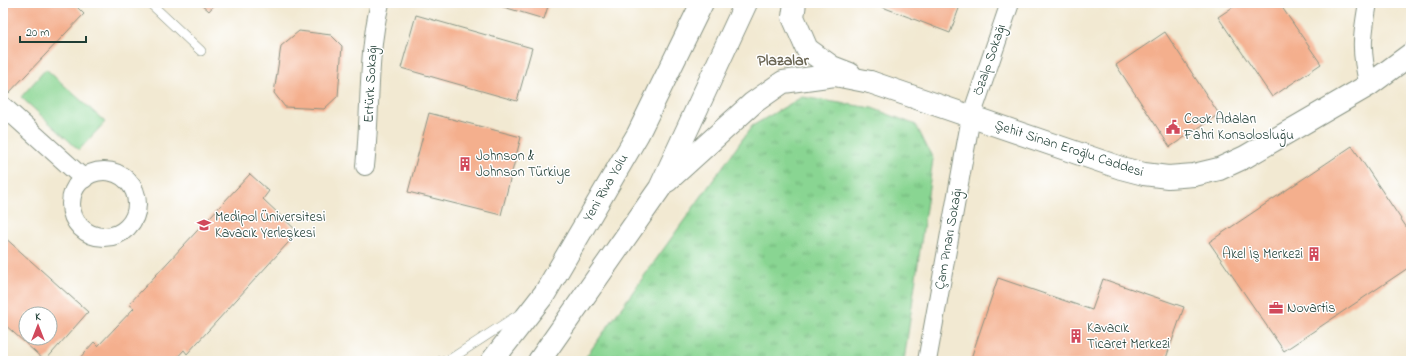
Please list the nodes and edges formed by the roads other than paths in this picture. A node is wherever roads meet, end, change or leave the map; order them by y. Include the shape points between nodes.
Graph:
1 (150, 3) edge
2 (380, 3) edge
3 (696, 3) edge
4 (702, 3) edge
5 (746, 3) edge
6 (795, 3) edge
7 (1010, 3) edge
8 (1368, 3) edge
9 (679, 49) junction
10 (201, 51) dead end
11 (1411, 54) edge
12 (870, 82) junction
13 (1369, 85) junction
14 (3, 106) edge
15 (971, 117) junction
16 (365, 166) dead end
17 (84, 179) dead end
18 (660, 188) junction
19 (538, 303) junction
20 (441, 361) edge
21 (492, 361) edge
22 (539, 361) edge
23 (927, 361) edge

1 - 10 lane
2 - 16 street, Ertürk Sokağı via 375,25
3 - 9 main road
4 - 9 main road, Yeni Riva Yolu
5 - 18 main road
6 - 12 main road via 793,17 807,49 832,67
7 - 15 street, Özalp Sokağı
8 - 13 street via 1362,54
9 - 19 main road, Yeni Riva Yolu via 638,134
11 - 13 main road, Şehit Sinan Eroğlu Caddesi
12 - 15 main road, Şehit Sinan Eroğlu Caddesi
12 - 18 main road via 835,75 783,82 753,103
13 - 15 main road, Şehit Sinan Eroğlu Caddesi via 1245,157 1219,169 1194,175 1168,177 1144,174
14 - 17 street
15 - 23 street, Çam Pınarı Sokağı
18 - 22 main road
19 - 20 lane via 449,360
19 - 21 main road, Yeni Riva Yolu

